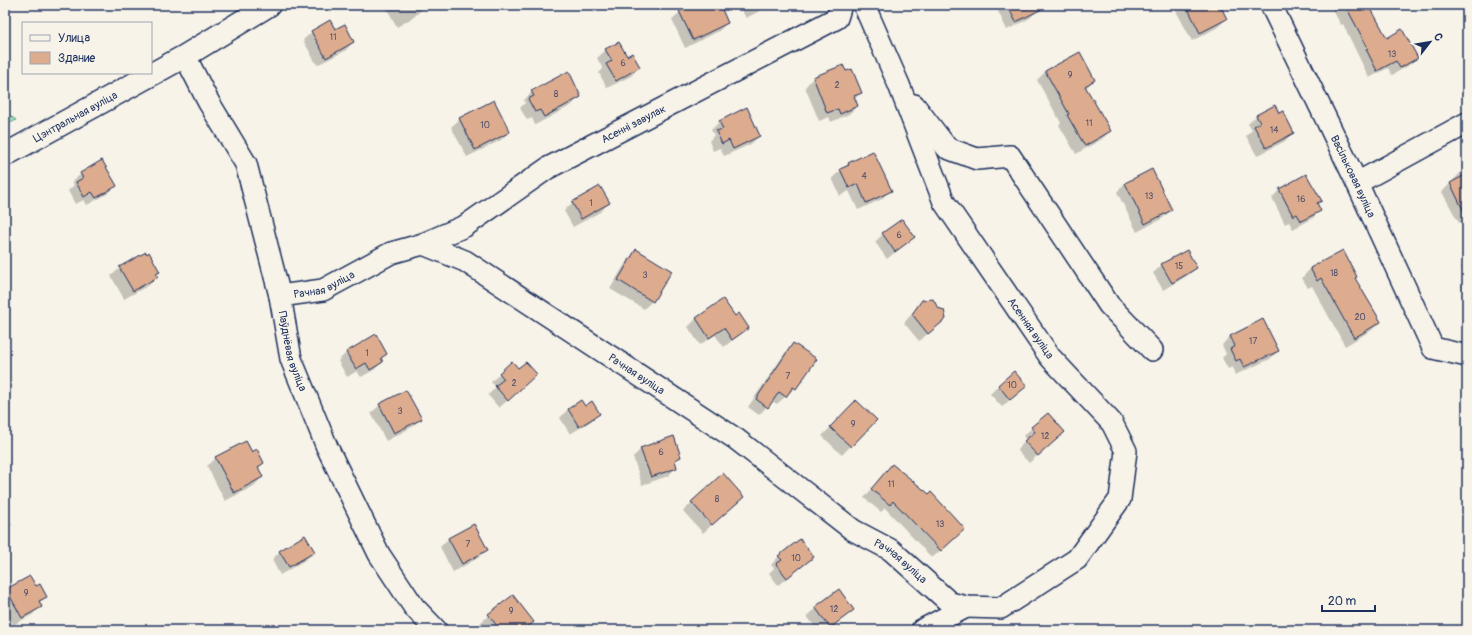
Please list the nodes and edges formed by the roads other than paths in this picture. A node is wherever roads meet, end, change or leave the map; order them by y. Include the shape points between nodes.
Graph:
1 (269, 5) edge
2 (841, 5) edge
3 (864, 5) edge
4 (1271, 5) edge
5 (185, 56) junction
6 (898, 85) junction
7 (1467, 124) edge
8 (5, 155) edge
9 (1357, 183) junction
10 (423, 244) junction
11 (280, 296) junction
12 (1152, 350) dead end
13 (1467, 356) edge
14 (966, 607) junction
15 (436, 630) edge
16 (922, 630) edge

1 - 5 street, Цэнтральная вуліца
2 - 10 street, Асенні завулак via 837,18 548,168 465,226
3 - 6 street, Асенняя вуліца
4 - 9 street, Васільковая вуліца
5 - 8 street, Цэнтральная вуліца
5 - 11 street, Паўднёвая вуліца via 208,101 246,164
6 - 12 street, Асенняя вуліца via 947,148 977,159 1010,156 1109,305
6 - 14 street, Асенняя вуліца via 944,202 1050,357 1112,423 1126,451 1120,499 1077,559 1001,608
7 - 9 street
9 - 13 street, Васільковая вуліца via 1433,348
10 - 11 street, Рачная вуліца via 391,253 323,290
10 - 14 street, Рачная вуліца via 465,261 736,439 853,530 891,550 950,603
11 - 15 street, Паўднёвая вуліца via 291,359 327,447 379,554 414,607
14 - 16 street

